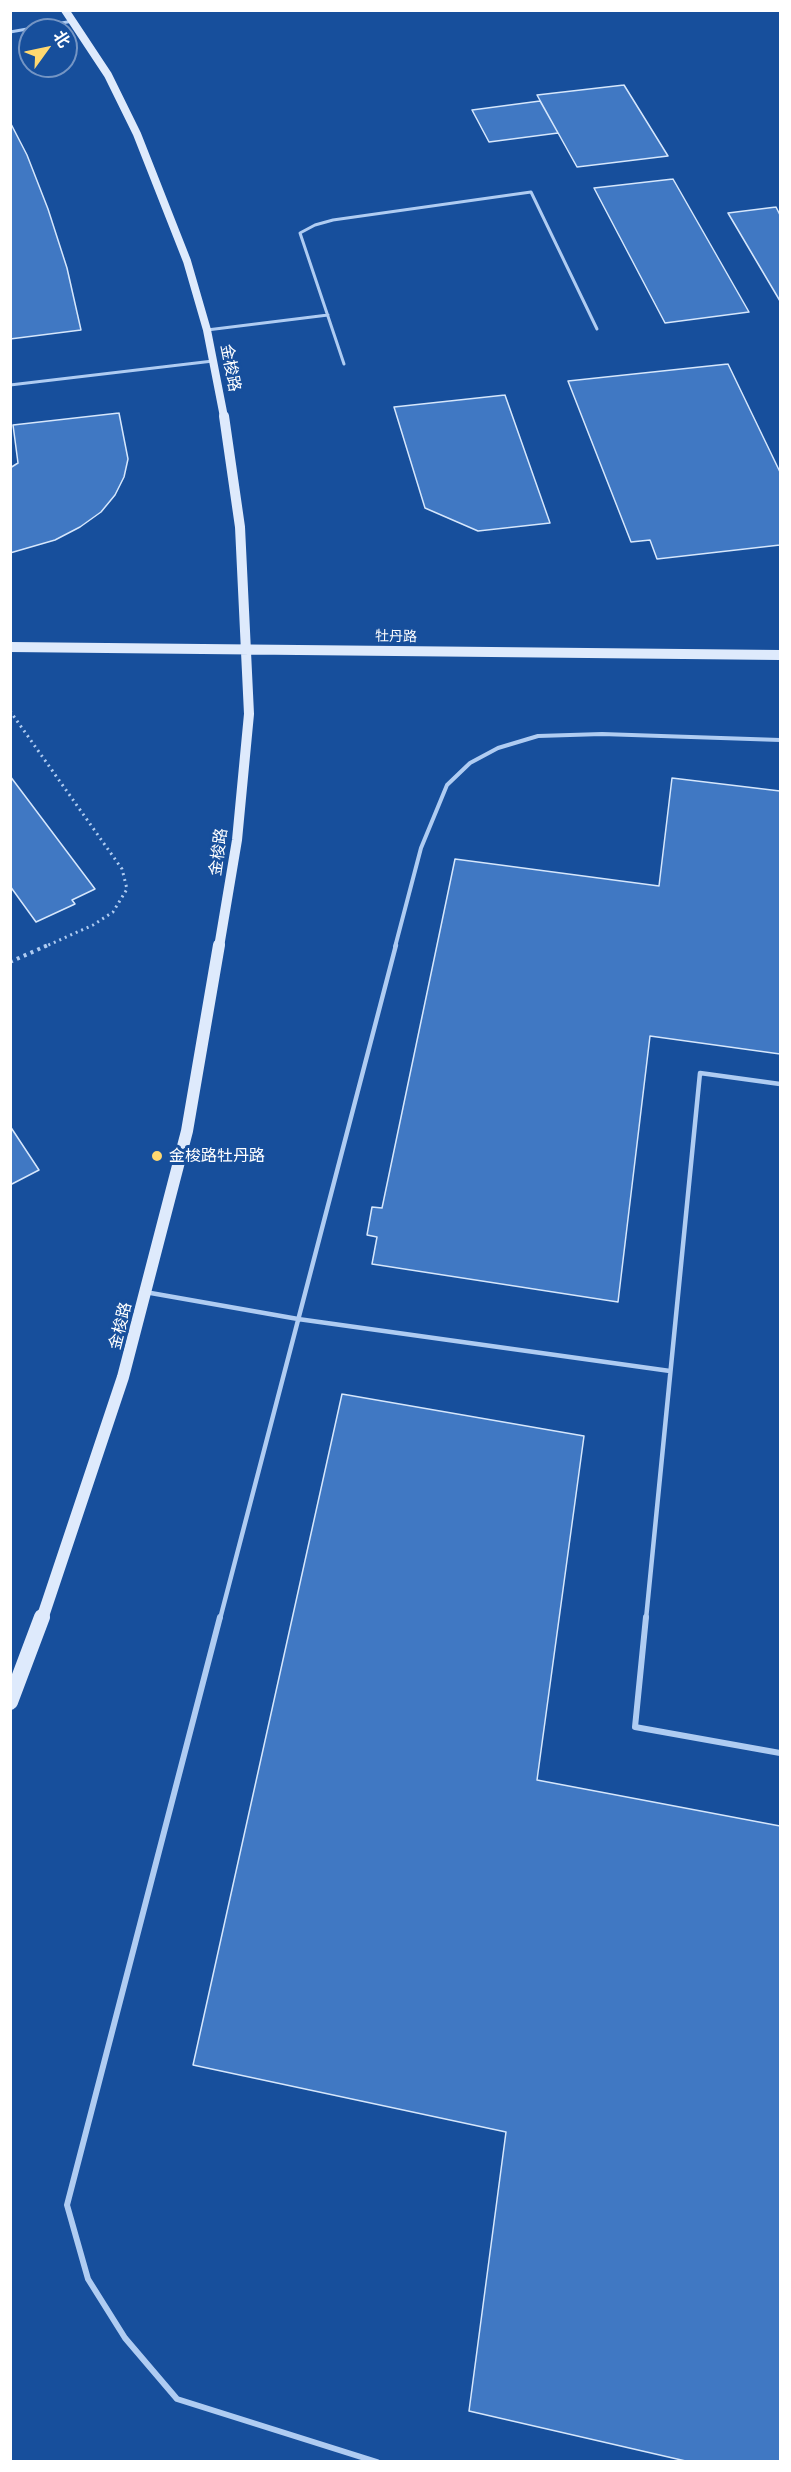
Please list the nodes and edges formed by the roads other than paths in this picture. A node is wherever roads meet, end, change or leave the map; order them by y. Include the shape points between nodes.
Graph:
1 (78, 29) edge
2 (328, 315) junction
3 (597, 329) dead end
4 (207, 330) junction
5 (213, 361) junction
6 (344, 364) dead end
7 (10, 386) edge
8 (10, 647) edge
9 (246, 649) junction
10 (780, 655) edge
11 (780, 740) edge
12 (780, 1084) edge
13 (145, 1292) junction
14 (298, 1319) junction
15 (670, 1371) junction
16 (10, 1702) edge
17 (780, 1753) edge
18 (377, 2462) edge

1 - 4 street, 金梭路 via 108,75 137,134 180,241
2 - 3 lane via 300,233 309,227 333,220 531,192
2 - 4 lane
2 - 6 lane
4 - 5 street, 金梭路
5 - 7 lane
5 - 9 street, 金梭路 via 240,527
8 - 9 street, 牡丹路
9 - 10 street, 牡丹路
9 - 13 street, 金梭路 via 249,714 237,840 187,1131
11 - 14 lane via 602,734 538,736 498,747 470,763 447,785 421,848
12 - 15 lane via 700,1073
13 - 14 lane
13 - 16 street, 金梭路 via 123,1377
14 - 15 lane
14 - 18 lane via 67,2205 88,2279 125,2338 177,2399
15 - 17 lane via 635,1727

